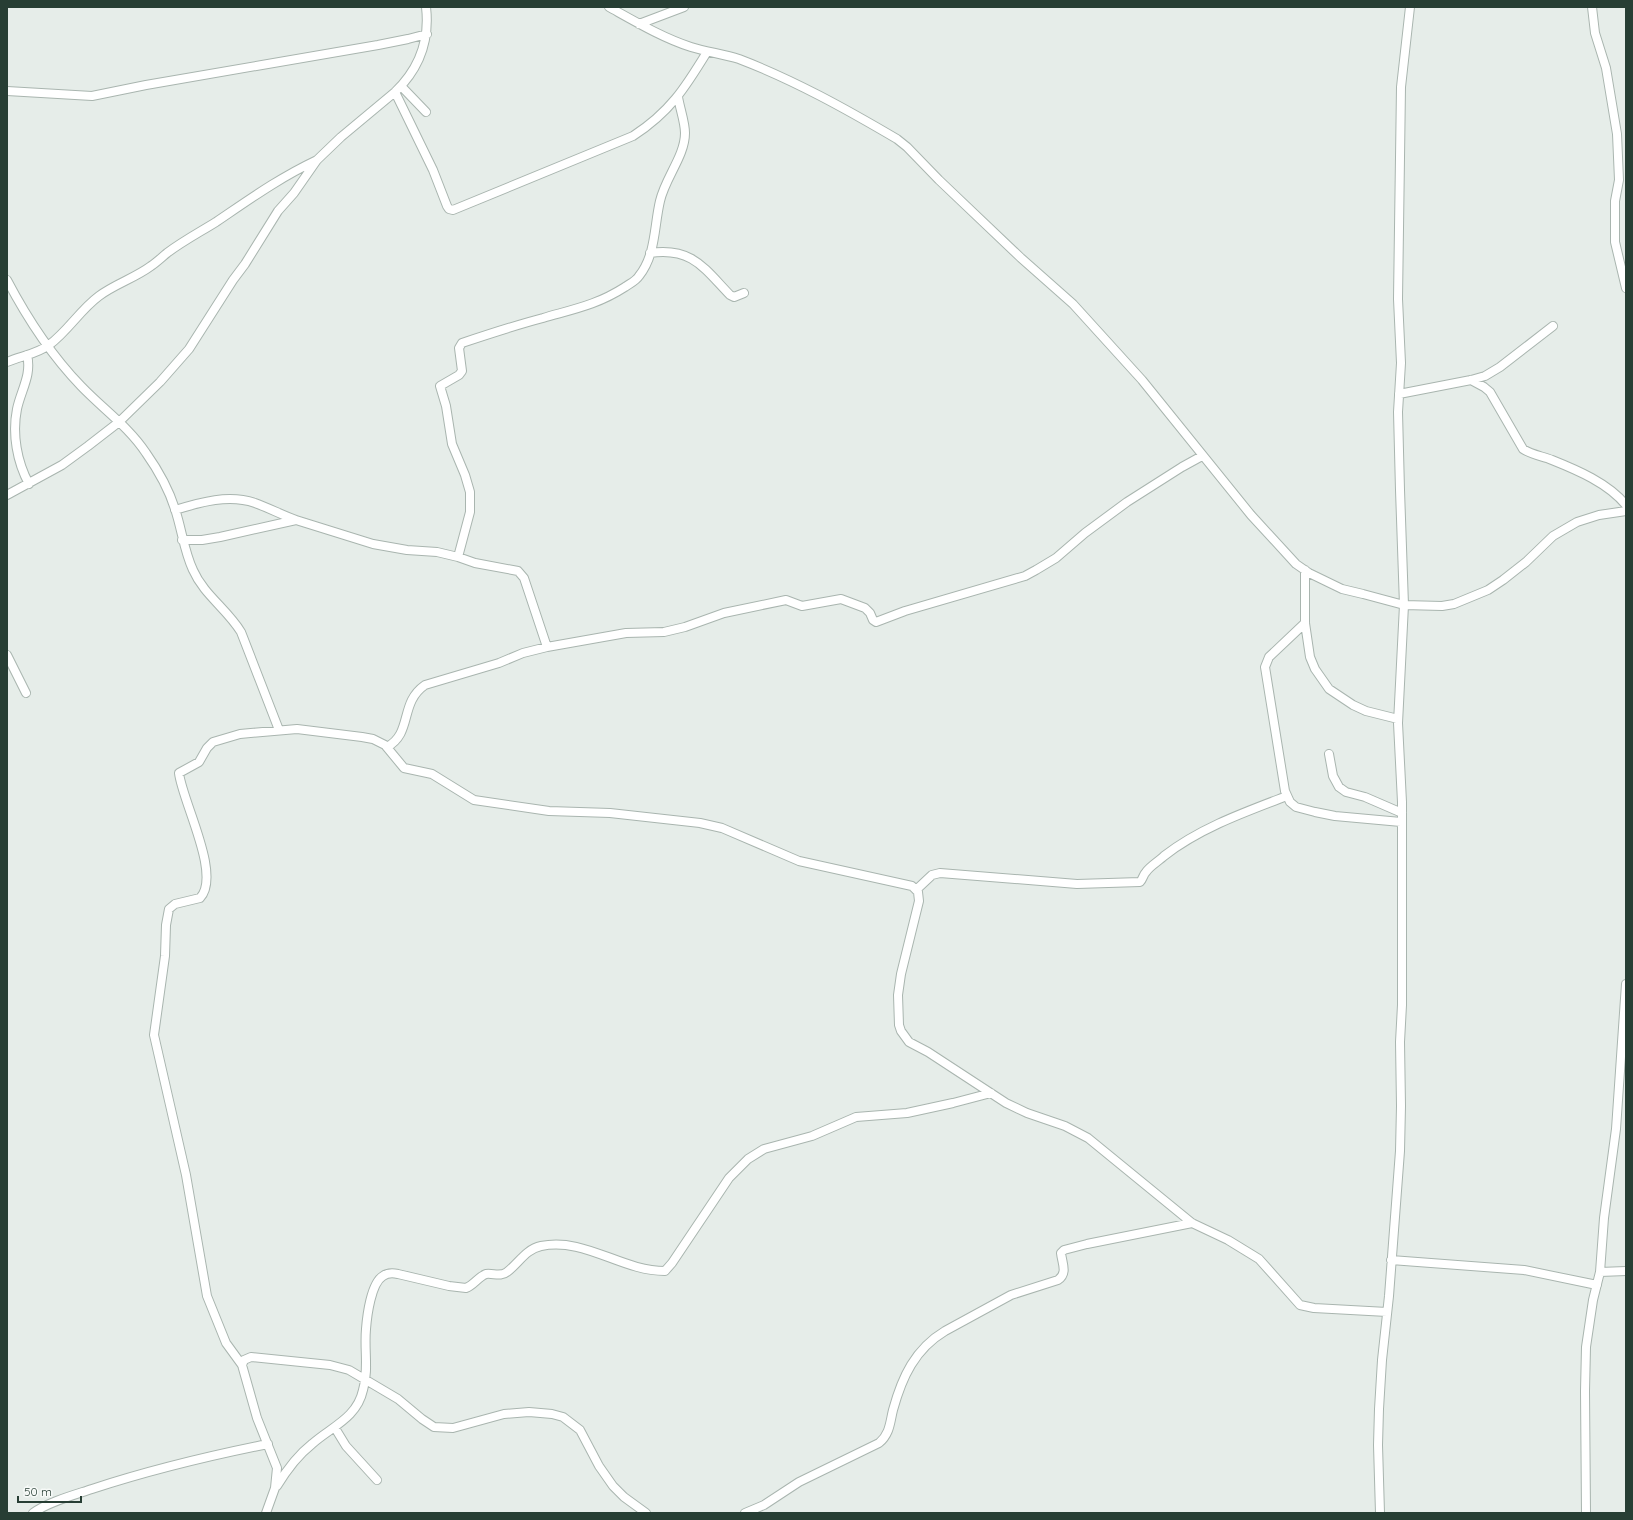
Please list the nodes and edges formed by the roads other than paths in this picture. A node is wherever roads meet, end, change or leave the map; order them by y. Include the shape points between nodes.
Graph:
1 (426, 7) edge
2 (610, 7) edge
3 (684, 7) edge
4 (1410, 7) edge
5 (1592, 7) edge
6 (639, 24) junction
7 (427, 34) junction
8 (707, 52) junction
9 (401, 86) junction
10 (7, 92) edge
11 (394, 92) junction
12 (678, 97) junction
13 (426, 112) dead end
14 (317, 160) junction
15 (650, 253) junction
16 (1625, 277) edge
17 (7, 280) edge
18 (1626, 288) edge
19 (744, 293) dead end
20 (1553, 326) dead end
21 (48, 346) junction
22 (27, 355) junction
23 (7, 362) edge
24 (1471, 380) junction
25 (1399, 394) junction
26 (119, 422) junction
27 (1202, 456) junction
28 (29, 484) junction
29 (7, 495) edge
30 (1626, 504) edge
31 (175, 510) junction
32 (1626, 511) edge
33 (296, 520) junction
34 (182, 540) junction
35 (458, 557) junction
36 (1304, 570) junction
37 (1404, 605) junction
38 (1305, 623) junction
39 (547, 647) junction
40 (7, 655) edge
41 (26, 693) dead end
42 (1398, 719) junction
43 (279, 730) junction
44 (387, 747) junction
45 (1329, 754) dead end
46 (1287, 796) junction
47 (1402, 813) junction
48 (1401, 822) junction
49 (916, 890) junction
50 (1626, 984) edge
51 (991, 1093) junction
52 (1192, 1223) junction
53 (1391, 1260) junction
54 (1626, 1271) edge
55 (1600, 1272) junction
56 (1597, 1286) junction
57 (1387, 1312) junction
58 (242, 1365) junction
59 (366, 1379) junction
60 (335, 1428) junction
61 (268, 1444) junction
62 (377, 1480) dead end
63 (275, 1488) junction
64 (33, 1513) edge
65 (266, 1513) edge
66 (646, 1513) edge
67 (744, 1513) edge
68 (1380, 1513) edge
69 (1586, 1513) edge

1 - 7 street
2 - 6 street
3 - 6 street
4 - 25 street via 1403,60 1400,120
5 - 16 street via 1595,33 1606,68 1617,134 1619,180 1615,201 1615,242
6 - 8 street via 675,41
7 - 9 street via 421,56
7 - 10 street via 92,96
8 - 12 street
8 - 27 street via 738,59 809,90 907,147 1072,304 1142,380
9 - 11 street
9 - 13 street
11 - 12 street via 451,210 633,136 648,126
11 - 14 street
12 - 15 street via 685,132 684,142 664,186
14 - 21 street via 283,177 132,279 99,296
14 - 26 street via 278,211 189,349
15 - 19 street via 680,253 706,269 730,296
15 - 35 street via 649,260 639,277 614,294 587,306 528,322 460,345 462,371 440,386 452,444 470,492 470,512
16 - 18 street
17 - 21 street via 22,308
20 - 24 street via 1491,373
21 - 22 street
21 - 26 street via 81,386
22 - 23 street
22 - 28 street via 29,369 17,409 16,433 19,462
24 - 25 street
24 - 30 street via 1490,392 1523,449 1560,463 1598,482
25 - 37 street
26 - 28 street via 62,465
26 - 31 street via 129,430 147,454 165,484
27 - 36 street via 1284,552
27 - 39 street via 1127,502 1056,558 1025,576 905,611 880,621 873,620 865,608 841,599 802,606 786,600 724,613 664,632 626,633
28 - 29 street
31 - 33 street via 198,502 233,500 254,503
31 - 34 street
32 - 37 street via 1598,515 1577,522 1554,536 1526,562 1488,590 1442,606
33 - 34 street via 220,537
33 - 35 street via 373,544
34 - 43 street via 198,582 241,632
35 - 39 street via 521,573
36 - 37 street via 1342,589
36 - 38 street
37 - 42 street
38 - 42 street via 1310,657 1329,689 1366,711
38 - 46 street via 1269,657 1265,667
39 - 44 street via 425,685 416,692 409,705 398,740
40 - 41 street
42 - 47 street
43 - 44 street via 362,737
43 - 58 street via 240,734 213,742 199,762 179,773 203,852 206,883 205,891 200,898 175,904 169,909 154,1029 186,1175 207,1296 226,1343
44 - 49 street via 404,768 432,774 474,800 549,811 610,813 700,823 728,830 799,861 912,886
45 - 47 street via 1333,776 1339,788
46 - 48 street via 1296,807 1315,812
46 - 49 street via 1200,832 1147,870 1140,882 1064,883 940,873 932,875
47 - 48 street
48 - 53 street via 1402,1106
49 - 51 street via 919,901 898,995 901,1031 909,1042
50 - 55 street via 1618,1107
51 - 52 street via 1027,1113 1065,1126 1088,1138
51 - 59 street via 907,1113 859,1116 812,1136 778,1144 756,1153 739,1166 729,1178 665,1271 629,1265 597,1252 563,1244 535,1248 507,1272 486,1275 466,1288 398,1274 383,1275 373,1291 366,1330
52 - 57 street via 1228,1240 1259,1259 1300,1305
52 - 67 street via 1064,1250 1061,1253 1064,1271 1058,1280 1011,1295 944,1331 923,1348 903,1378 887,1433 879,1443 798,1482 764,1505
53 - 56 street via 1524,1270
53 - 57 street
54 - 55 street
55 - 56 street
56 - 69 street via 1586,1347
57 - 68 street via 1378,1416
58 - 59 street via 244,1360 252,1357 330,1365 349,1370
58 - 61 street via 257,1418
59 - 60 street via 362,1395 354,1410
59 - 66 street via 398,1399 434,1427 453,1428 504,1414 529,1412 563,1417 580,1430 613,1486
60 - 62 street via 346,1446
60 - 63 street via 312,1444 284,1474
61 - 63 street via 277,1468
61 - 64 street via 212,1455 109,1483
63 - 65 street

